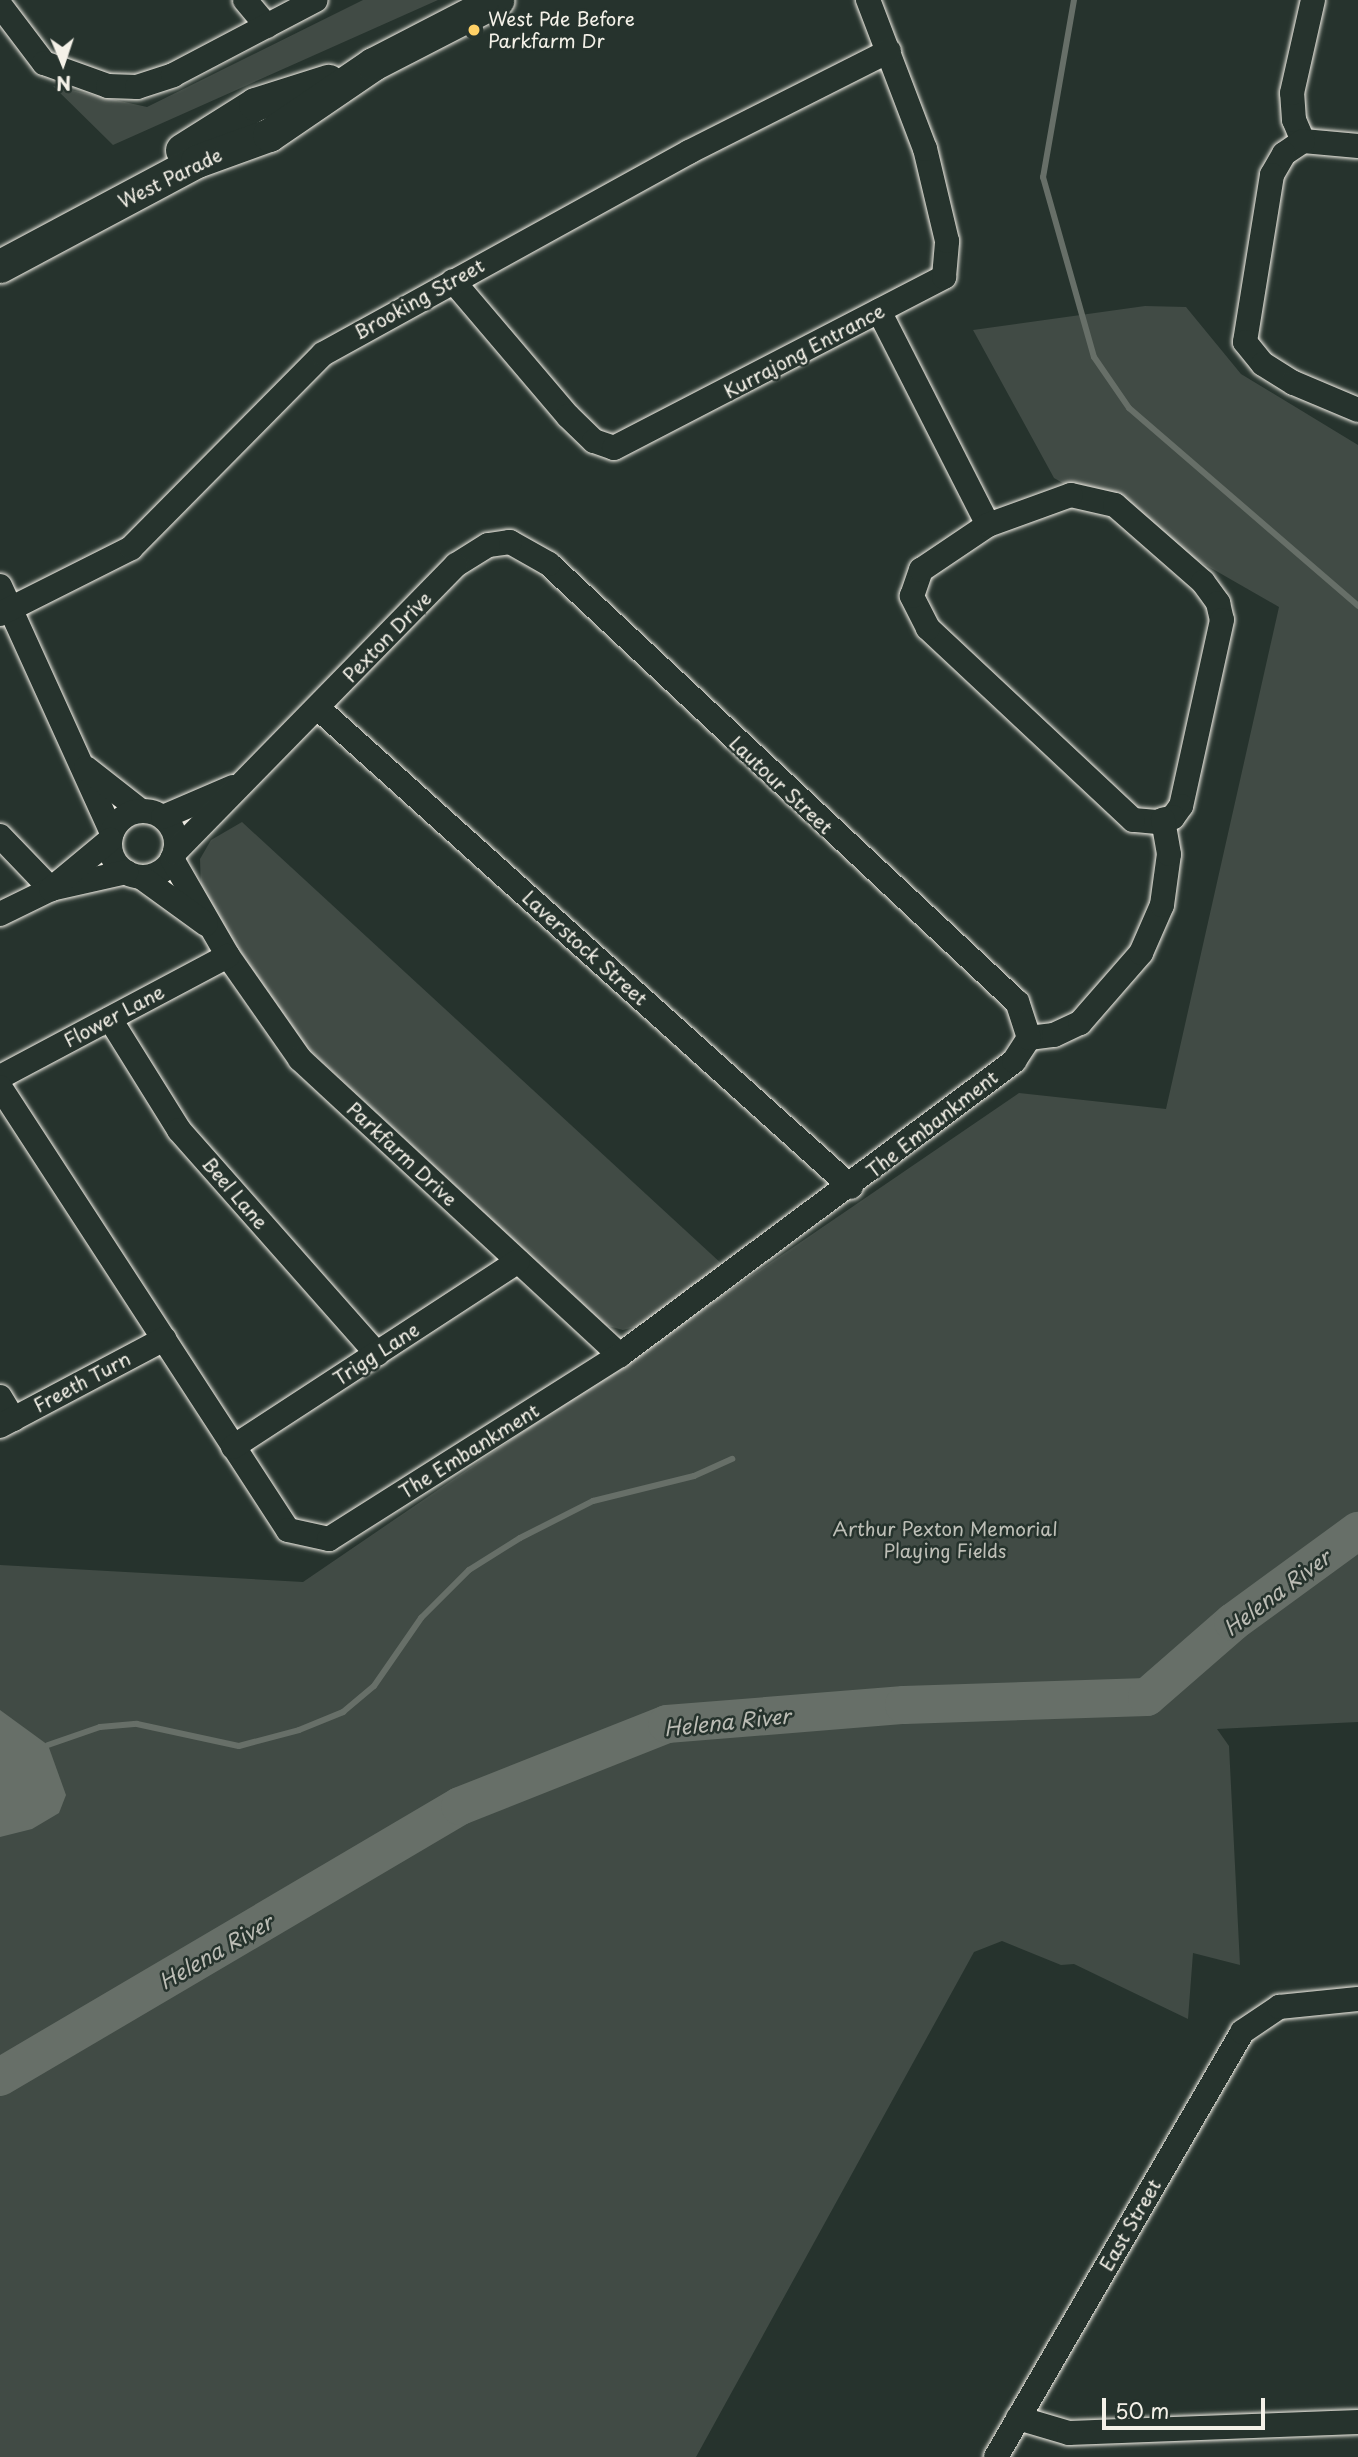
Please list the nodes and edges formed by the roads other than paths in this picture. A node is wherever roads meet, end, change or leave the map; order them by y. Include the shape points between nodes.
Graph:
1 (245, 0) edge
2 (317, 0) edge
3 (497, 0) edge
4 (868, 0) edge
5 (1313, 0) edge
6 (0, 5) edge
7 (267, 26) junction
8 (889, 51) junction
9 (373, 64) junction
10 (1303, 141) junction
11 (1358, 146) edge
12 (0, 245) edge
13 (0, 266) edge
14 (453, 281) junction
15 (879, 311) junction
16 (1358, 410) edge
17 (988, 524) junction
18 (549, 564) joint
19 (0, 586) edge
20 (6, 611) edge
21 (319, 709) junction
22 (85, 768) junction
23 (243, 783) junction
24 (152, 814) junction
25 (1163, 820) junction
26 (0, 836) edge
27 (111, 836) junction
28 (174, 856) junction
29 (133, 875) junction
30 (51, 889) junction
31 (0, 914) edge
32 (213, 929) junction
33 (228, 956) junction
34 (110, 1018) junction
35 (1028, 1038) junction
36 (0, 1077) edge
37 (0, 1087) edge
38 (851, 1187) junction
39 (518, 1261) junction
40 (164, 1339) junction
41 (377, 1354) junction
42 (620, 1355) junction
43 (0, 1397) edge
44 (6, 1422) edge
45 (233, 1447) junction
46 (1358, 1999) edge
47 (1018, 2418) junction
48 (1358, 2422) edge
49 (996, 2457) edge

1 - 7 street
2 - 7 street
3 - 9 street, West Parade
4 - 8 street, Kurrajong Entrance
5 - 10 street via 1292,93
6 - 7 street via 44,63 108,86 137,86 173,75
8 - 14 street, Brooking Street via 689,152
8 - 15 street, Kurrajong Entrance via 925,149 947,241 944,277
9 - 12 street, West Parade via 255,104 211,134
9 - 13 street, West Parade via 270,135 197,161
10 - 11 street
10 - 16 street via 1283,154 1272,175 1245,342 1263,364 1294,383
14 - 15 street, Kurrajong Entrance via 569,416 594,441 614,448
14 - 20 street, Brooking Street via 323,354 131,548
15 - 17 street
17 - 25 street via 920,570 912,596 918,613 1133,820
17 - 25 street via 1071,495 1099,498 1115,505 1203,582 1218,603 1222,620 1181,806
18 - 21 street, Pexton Drive via 510,542 471,553
18 - 35 street, Lautour Street via 1017,1002
19 - 20 street, Parkfarm Drive
20 - 22 street, Parkfarm Drive
21 - 23 street, Pexton Drive
21 - 38 street, Laverstock Street
22 - 24 street, Parkfarm Drive
22 - 27 street, Parkfarm Drive
23 - 24 street, Pexton Drive
23 - 28 street, Pexton Drive
24 - 27 street via 120,820
24 - 28 street, Parkfarm Drive via 175,836
25 - 35 street via 1169,854 1162,905 1140,953 1080,1023 1054,1035
26 - 30 street
27 - 29 street, Parkfarm Drive via 112,855
27 - 30 street
28 - 29 street via 162,871
28 - 32 street, Parkfarm Drive
29 - 30 street
29 - 32 street, Parkfarm Drive
30 - 31 street
32 - 33 street, Parkfarm Drive
33 - 34 street, Flower Lane
33 - 39 street, Parkfarm Drive via 300,1059
34 - 36 street, Flower Lane
34 - 41 street, Beel Lane via 179,1130
35 - 38 street, The Embankment via 1014,1061
37 - 40 street, The Embankment
38 - 42 street, The Embankment
39 - 41 street, Trigg Lane
39 - 42 street, Parkfarm Drive
40 - 44 street, Freeth Turn
40 - 45 street, The Embankment
41 - 45 street, Trigg Lane
42 - 45 street, The Embankment via 329,1539 288,1530
43 - 44 street
46 - 47 street, East Street via 1279,2007 1242,2032
47 - 48 street via 1069,2433
47 - 49 street, East Street

